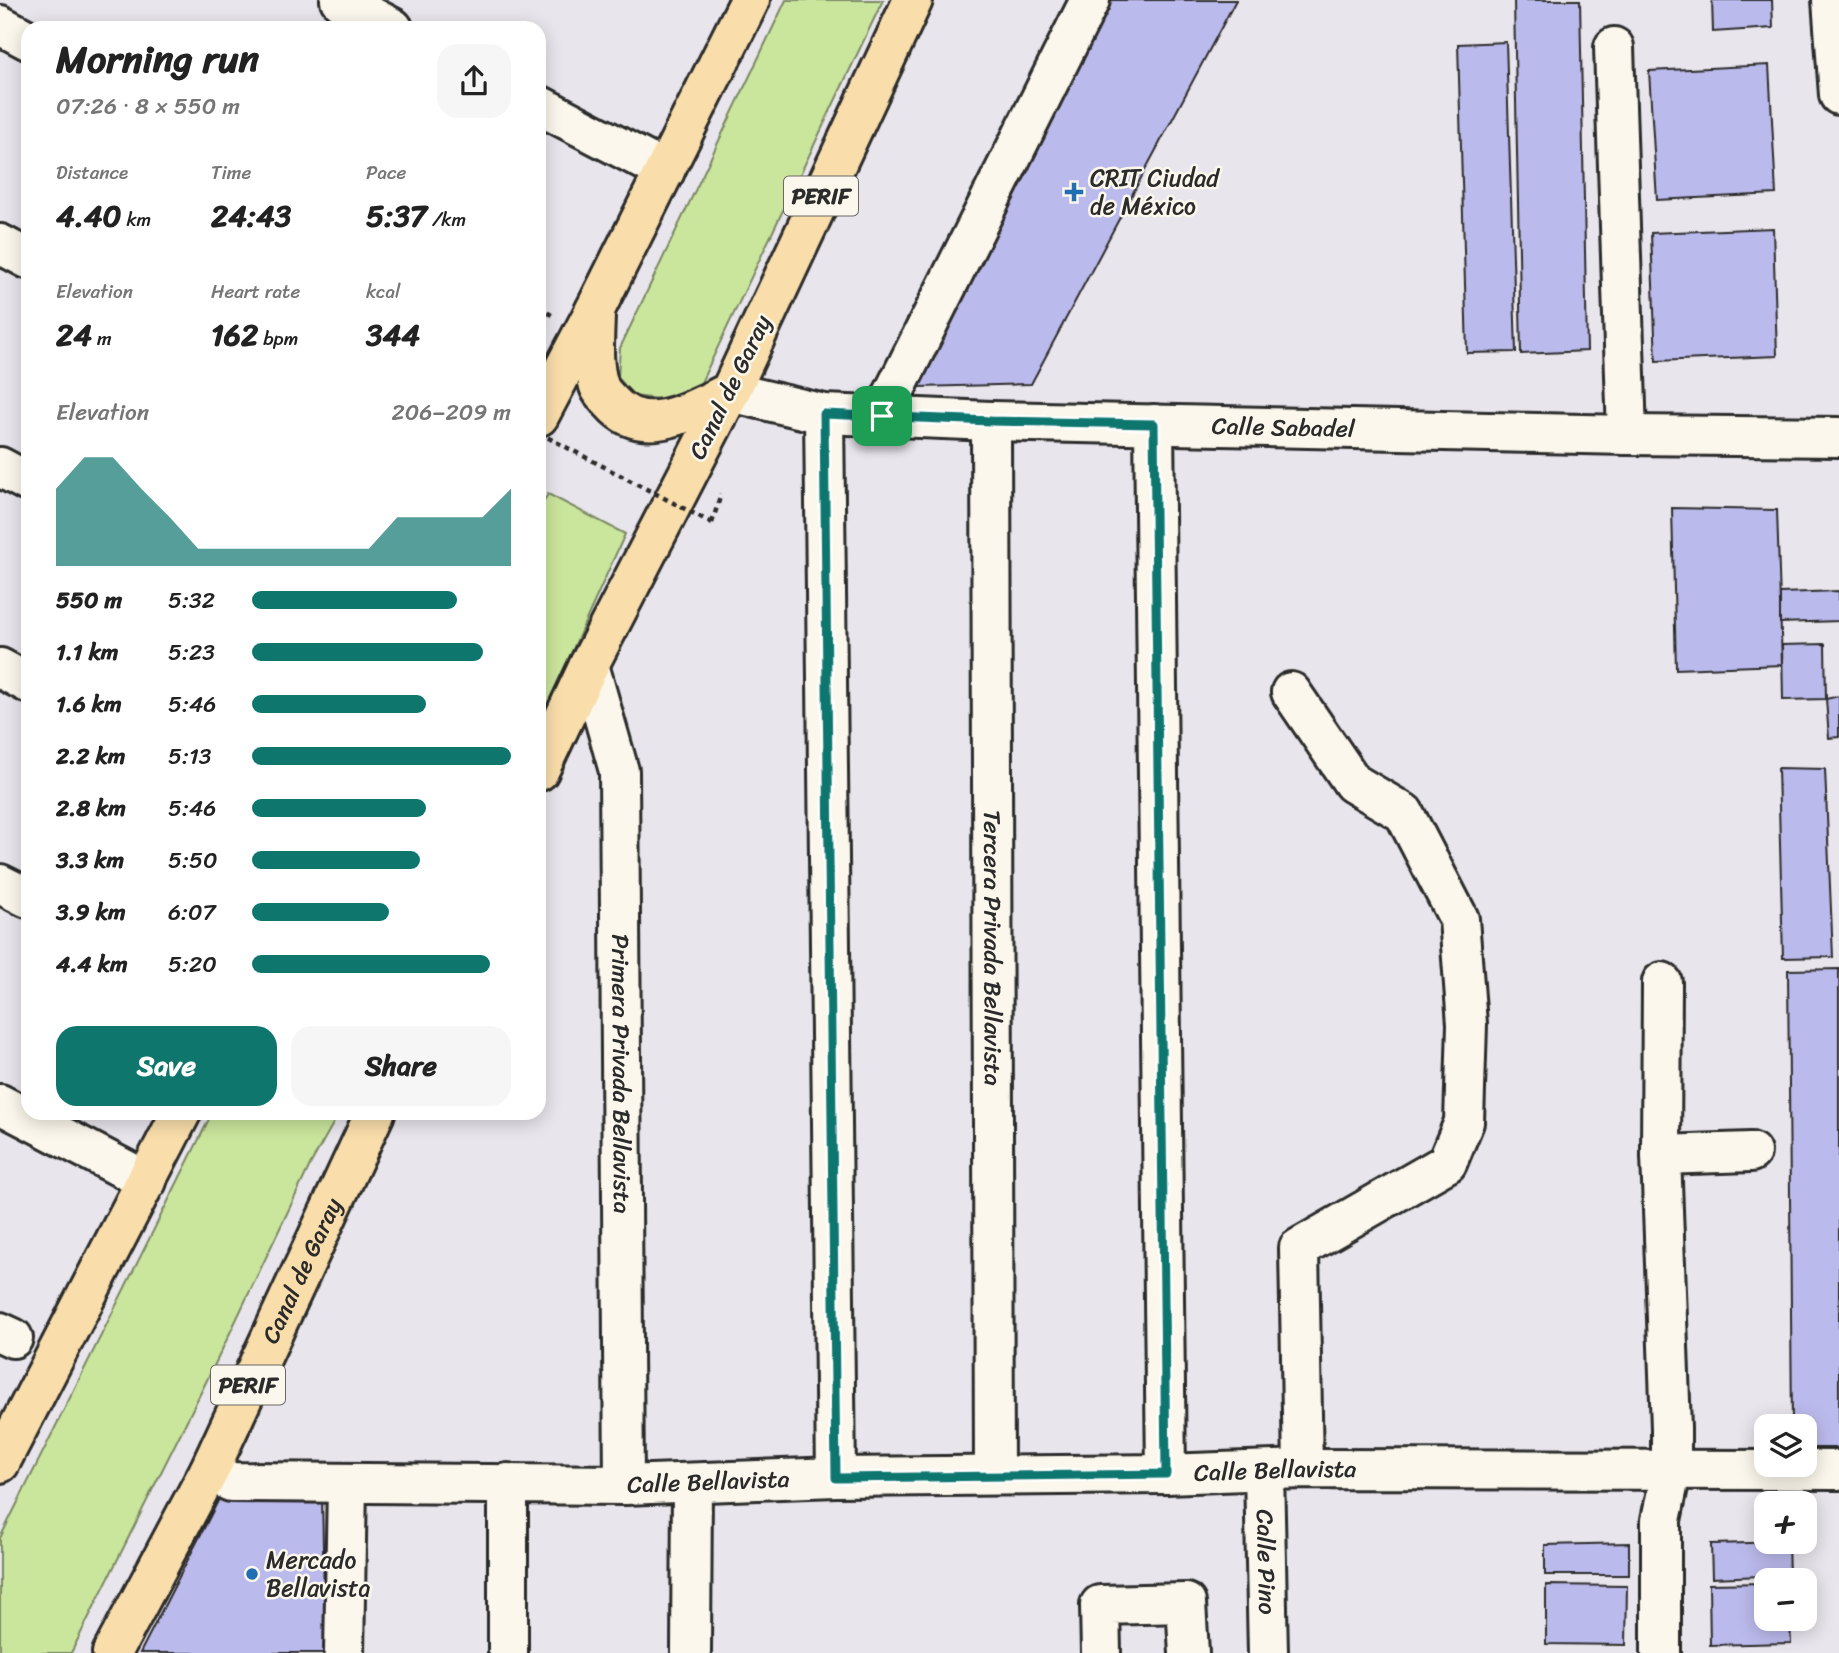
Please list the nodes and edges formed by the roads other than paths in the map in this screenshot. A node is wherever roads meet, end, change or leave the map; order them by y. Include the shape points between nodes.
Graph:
1 (340, 0) edge
2 (750, 0) edge
3 (913, 0) edge
4 (1090, 0) edge
5 (1832, 0) edge
6 (380, 21) edge
7 (0, 25) edge
8 (21, 36) edge
9 (1614, 47) dead end
10 (1839, 95) edge
11 (546, 109) edge
12 (665, 171) junction
13 (0, 244) edge
14 (21, 255) edge
15 (595, 310) junction
16 (730, 392) junction
17 (546, 403) edge
18 (824, 414) junction
19 (882, 416) junction
20 (991, 421) junction
21 (1154, 424) junction
22 (1626, 435) junction
23 (1839, 436) edge
24 (0, 467) edge
25 (21, 478) edge
26 (589, 666) junction
27 (0, 668) edge
28 (21, 679) edge
29 (1291, 692) dead end
30 (546, 756) edge
31 (0, 884) edge
32 (21, 894) edge
33 (1661, 982) dead end
34 (0, 1104) edge
35 (21, 1115) edge
36 (30, 1120) edge
37 (177, 1120) edge
38 (373, 1120) edge
39 (1751, 1152) dead end
40 (1661, 1155) junction
41 (146, 1181) junction
42 (0, 1464) edge
43 (1303, 1469) junction
44 (1839, 1470) edge
45 (1264, 1471) junction
46 (1671, 1472) junction
47 (1166, 1474) junction
48 (994, 1475) junction
49 (220, 1476) junction
50 (836, 1478) junction
51 (508, 1483) junction
52 (692, 1483) junction
53 (346, 1484) junction
54 (624, 1485) junction
55 (112, 1653) edge
56 (344, 1653) edge
57 (508, 1653) edge
58 (691, 1653) edge
59 (1101, 1653) edge
60 (1189, 1653) edge
61 (1268, 1653) edge
62 (1661, 1653) edge

1 - 6 street
2 - 12 main road
3 - 16 main road, Canal de Garay / PERIF
4 - 19 street
5 - 10 street
7 - 8 street
9 - 22 street
11 - 12 street
12 - 15 main road
13 - 14 street
15 - 16 main road via 599,389 622,415 653,421 684,414
15 - 17 main road
16 - 18 street, Calle Sabadel
16 - 26 main road, Canal de Garay / PERIF
18 - 19 street, Calle Sabadel
18 - 50 street
19 - 20 street, Calle Sabadel
20 - 21 street, Calle Sabadel
20 - 48 street, Tercera Privada Bellavista
21 - 22 street, Calle Sabadel
21 - 47 street
22 - 23 street, Calle Sabadel
24 - 25 street
26 - 30 main road, Canal de Garay / PERIF
26 - 54 street, Primera Privada Bellavista via 619,771
27 - 28 street
29 - 43 street via 1353,783 1405,813 1459,919 1467,1024 1464,1122 1447,1163 1299,1248
31 - 32 street
33 - 40 street
34 - 35 street
36 - 41 street
37 - 41 main road
38 - 49 main road, Canal de Garay / PERIF
39 - 40 street
40 - 46 street
41 - 42 main road
43 - 45 street, Calle Bellavista
43 - 46 street, Calle Bellavista
44 - 46 street, Calle Bellavista
45 - 47 street, Calle Bellavista
45 - 61 street, Calle Pino
46 - 62 street via 1661,1520
47 - 48 street, Calle Bellavista
48 - 50 street, Calle Bellavista
49 - 53 street, Calle Bellavista
49 - 55 main road, Canal de Garay / PERIF
50 - 52 street, Calle Bellavista
51 - 53 street, Calle Bellavista
51 - 54 street, Calle Bellavista
51 - 57 street
52 - 54 street, Calle Bellavista
52 - 58 street
53 - 56 street
59 - 60 street via 1100,1605 1186,1603

